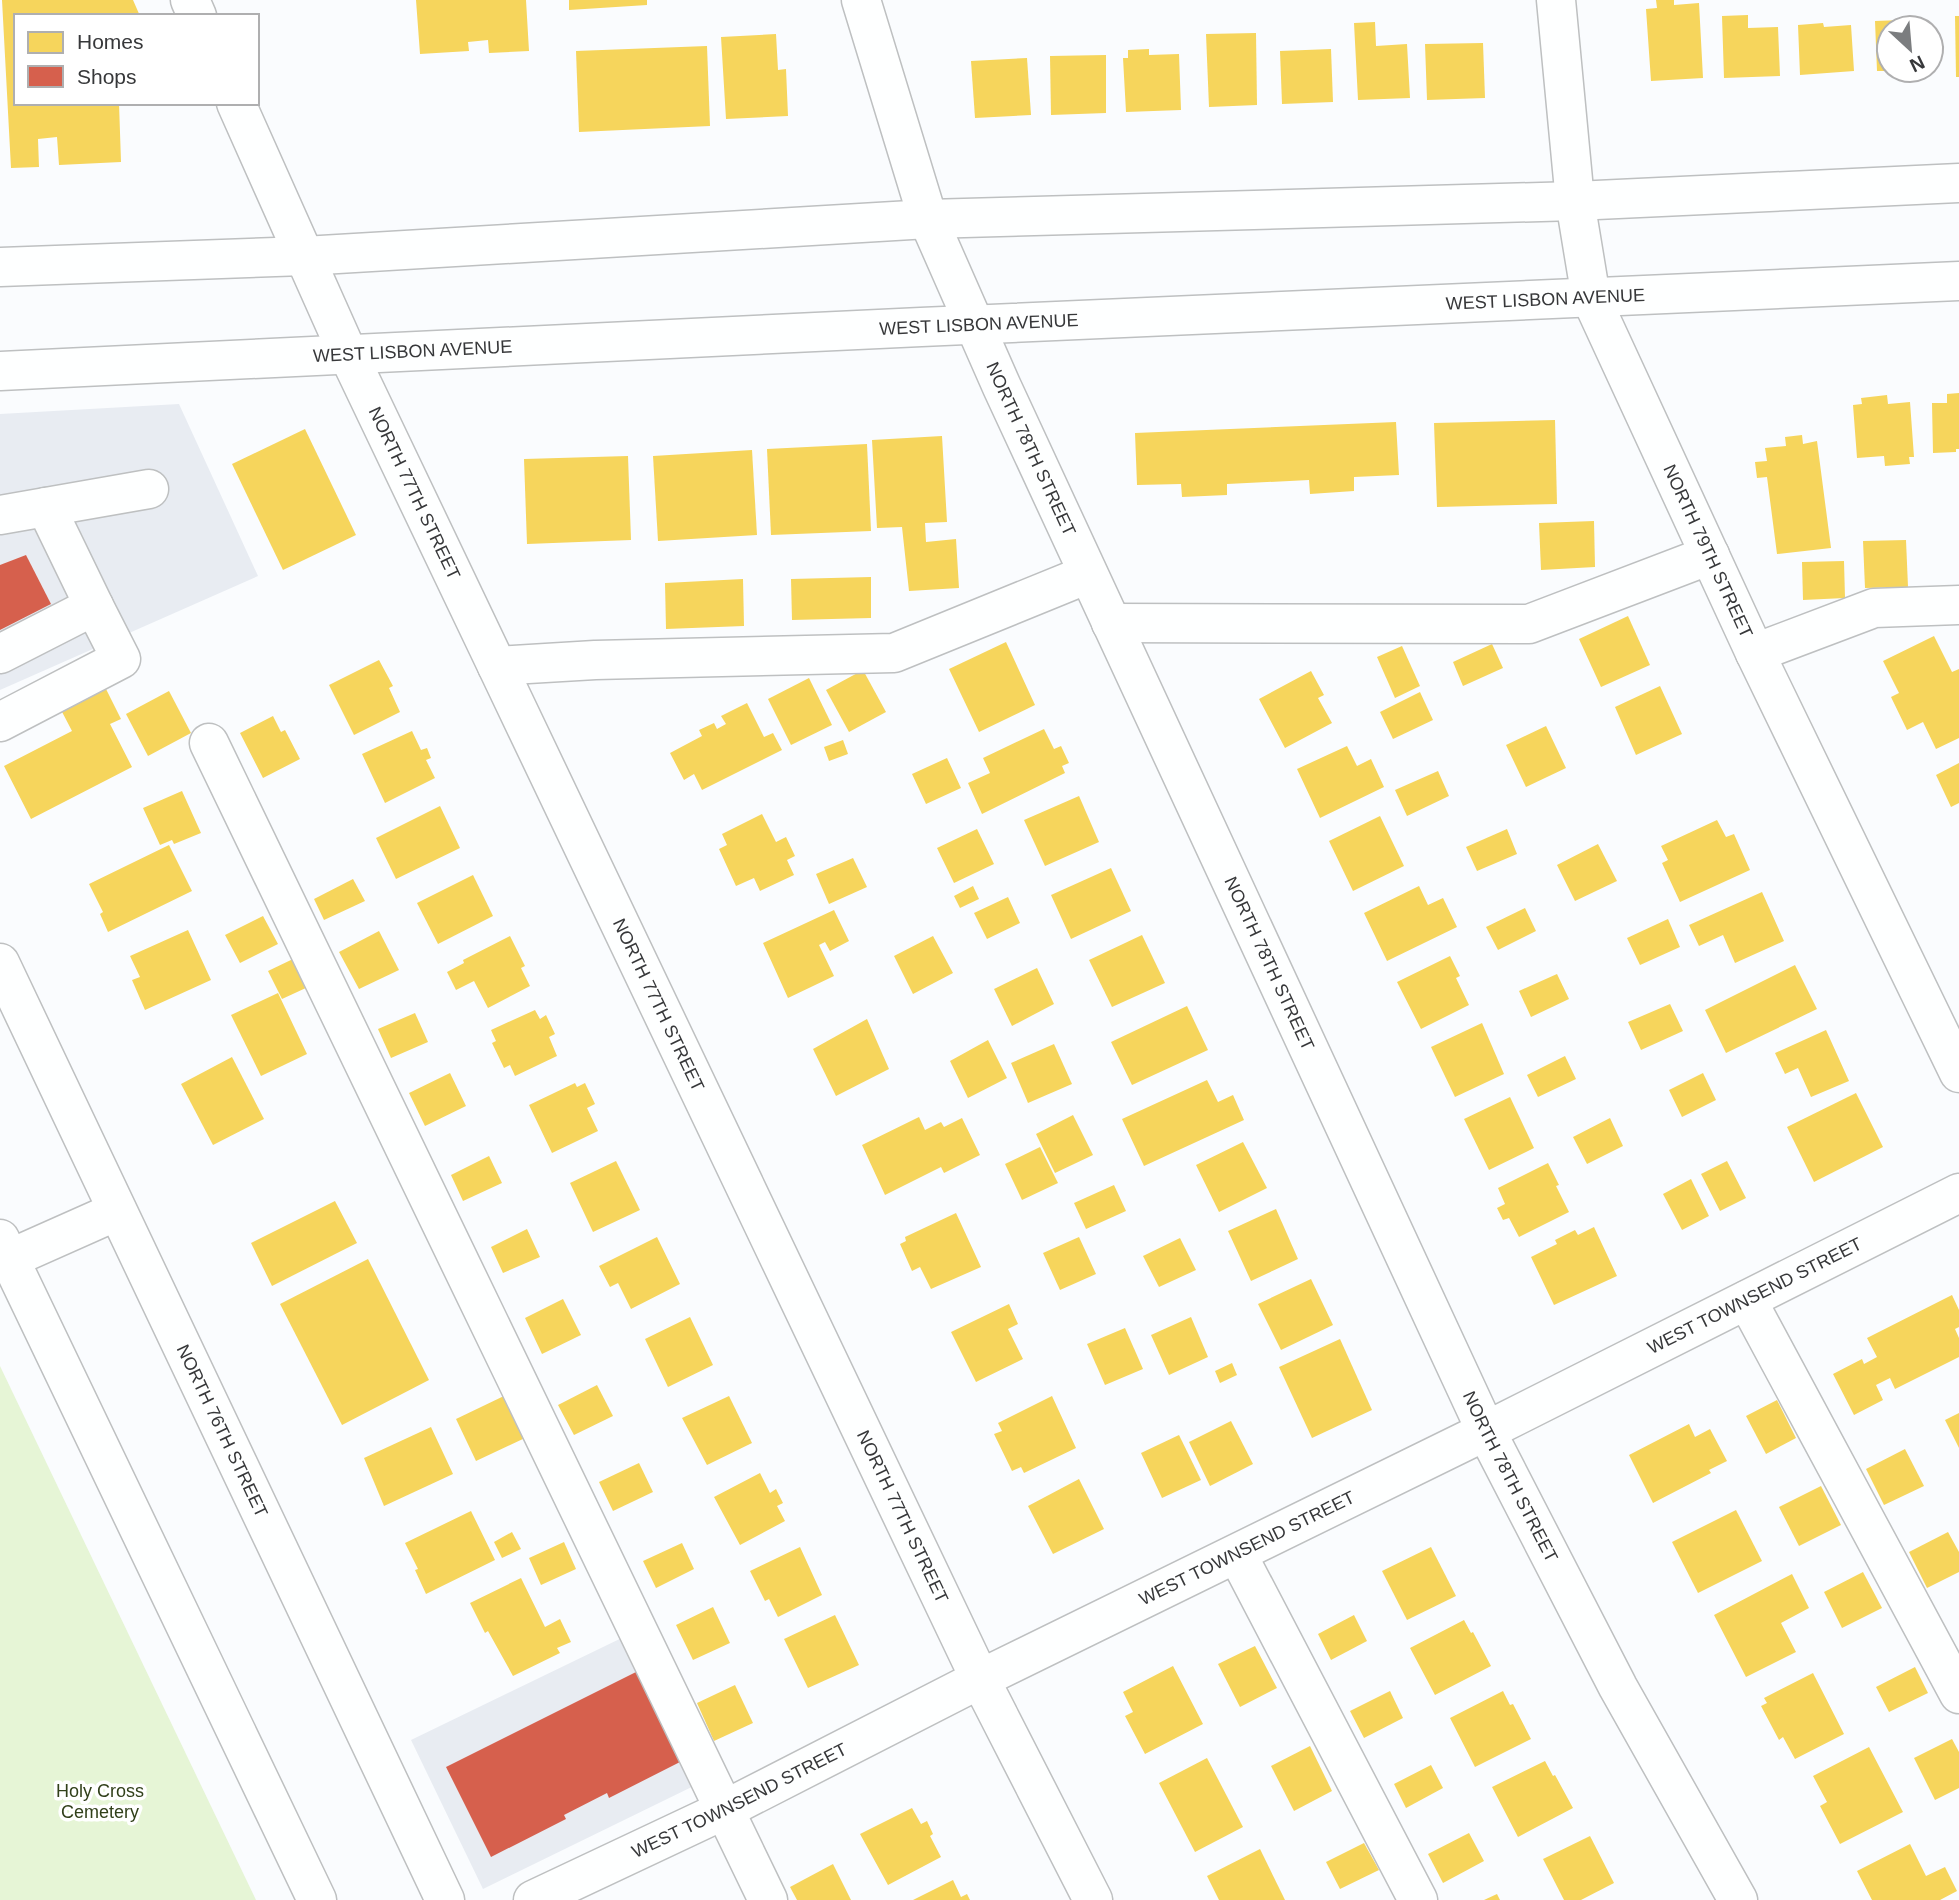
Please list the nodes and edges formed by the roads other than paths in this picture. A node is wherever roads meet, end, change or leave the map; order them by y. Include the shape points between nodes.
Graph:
1 (861, 0) edge
2 (1556, 0) edge
3 (237, 105) edge
4 (1959, 183) edge
5 (1574, 201) junction
6 (928, 219) junction
7 (304, 256) junction
8 (0, 267) edge
9 (1959, 281) edge
10 (1591, 298) junction
11 (973, 325) junction
12 (348, 354) junction
13 (0, 371) edge
14 (149, 489) dead end
15 (46, 507) junction
16 (0, 515) edge
17 (1710, 555) junction
18 (1088, 573) junction
19 (1959, 605) edge
20 (94, 606) junction
21 (1111, 623) junction
22 (1755, 653) junction
23 (0, 654) edge
24 (497, 666) junction
25 (0, 722) edge
26 (209, 743) dead end
27 (0, 963) edge
28 (1959, 1073) edge
29 (1959, 1193) edge
30 (117, 1210) junction
31 (5, 1249) edge
32 (1747, 1300) junction
33 (1486, 1432) junction
34 (1237, 1554) junction
35 (980, 1679) junction
36 (1959, 1694) edge
37 (724, 1810) junction
38 (317, 1900) edge
39 (445, 1900) edge
40 (533, 1900) edge
41 (768, 1900) edge
42 (1093, 1900) edge
43 (1418, 1900) edge
44 (1738, 1900) edge

1 - 6 street, NORTH 78TH STREET
2 - 5 street, NORTH 79TH STREET
3 - 7 street, NORTH 77TH STREET
4 - 5 street
5 - 6 street
5 - 10 street, NORTH 79TH STREET
6 - 7 street
6 - 11 street, NORTH 78TH STREET
7 - 8 street
7 - 12 street, NORTH 77TH STREET
9 - 10 street, WEST LISBON AVENUE
10 - 11 street, WEST LISBON AVENUE
10 - 17 street, NORTH 79TH STREET
11 - 12 street, WEST LISBON AVENUE
11 - 18 street, NORTH 78TH STREET
12 - 13 street, WEST LISBON AVENUE
12 - 24 street, NORTH 77TH STREET
14 - 15 street
15 - 16 street
15 - 20 street
17 - 21 street via 1529,624
17 - 22 street, NORTH 79TH STREET
18 - 21 street, NORTH 78TH STREET
18 - 24 street via 894,653
19 - 22 street via 1874,608
20 - 23 street
20 - 25 street via 121,659
21 - 33 street, NORTH 78TH STREET
22 - 28 street, NORTH 79TH STREET
24 - 35 street, NORTH 77TH STREET
26 - 37 street
27 - 30 street, NORTH 76TH STREET
29 - 32 street, WEST TOWNSEND STREET
30 - 31 street
30 - 39 street, NORTH 76TH STREET
31 - 38 street
32 - 33 street, WEST TOWNSEND STREET
32 - 36 street
33 - 34 street, WEST TOWNSEND STREET
33 - 44 street, NORTH 78TH STREET via 1618,1687
34 - 35 street, WEST TOWNSEND STREET
34 - 43 street
35 - 37 street, WEST TOWNSEND STREET
35 - 42 street, NORTH 77TH STREET
37 - 40 street, WEST TOWNSEND STREET
37 - 41 street

